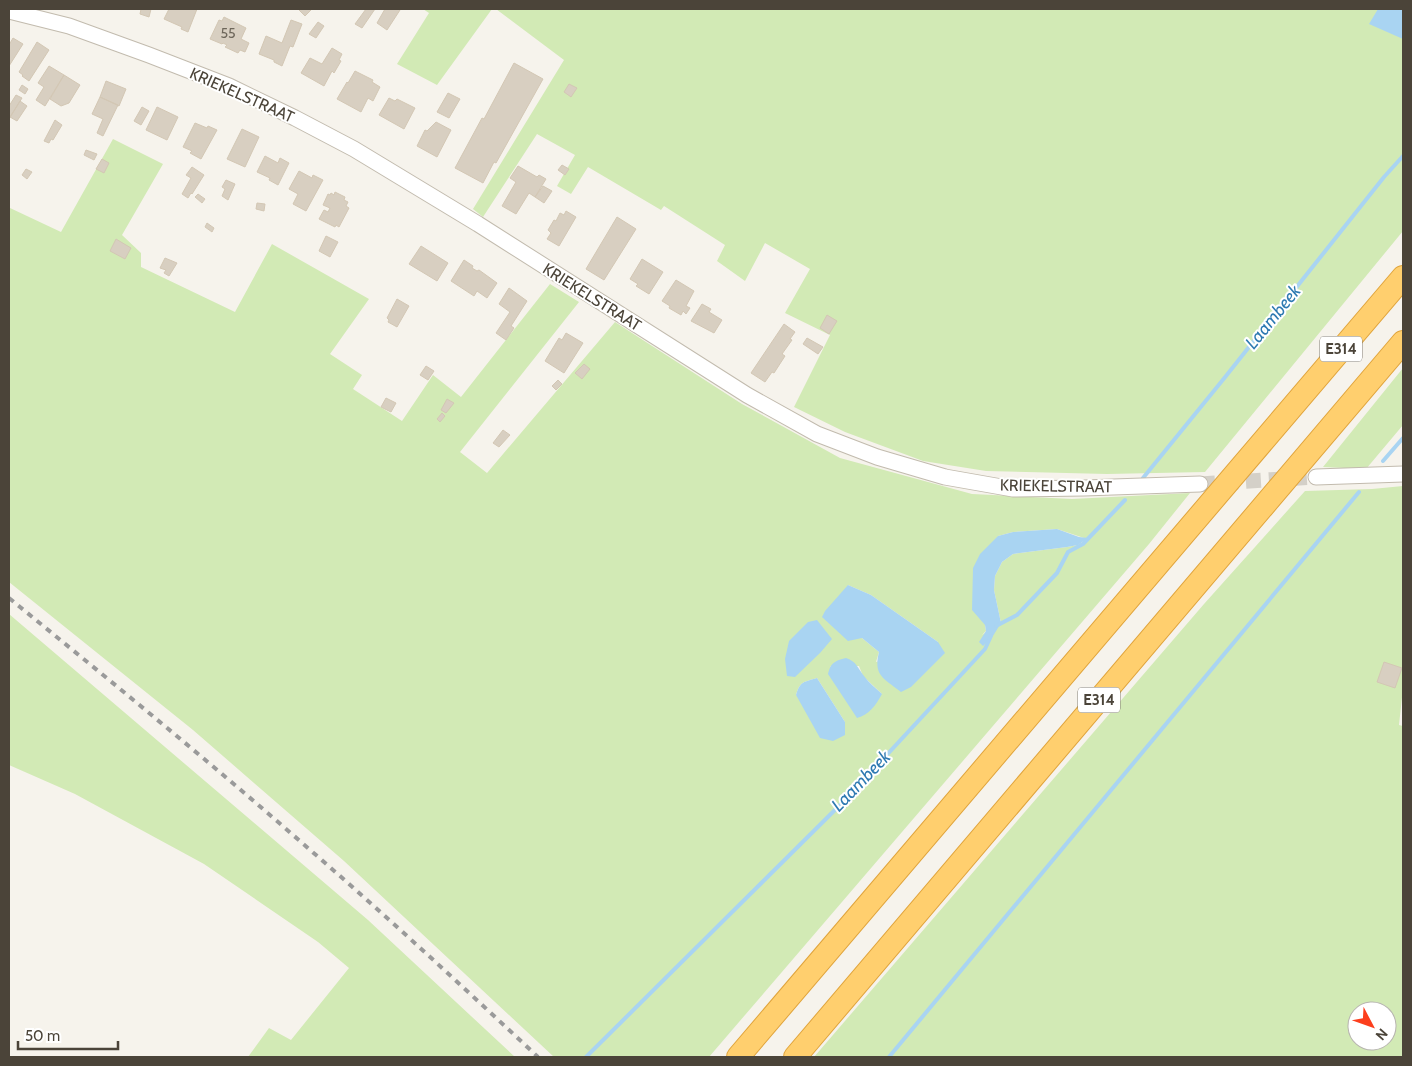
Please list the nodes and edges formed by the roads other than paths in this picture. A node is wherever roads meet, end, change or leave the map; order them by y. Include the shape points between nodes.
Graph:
1 (9, 11) edge
2 (1403, 277) edge
3 (1403, 342) edge
4 (1403, 474) edge
5 (1316, 477) tunnel mouth
6 (1200, 484) tunnel mouth
7 (738, 1057) edge
8 (795, 1057) edge

1 - 6 street, KRIEKELSTRAAT via 69,26 149,55 229,86 312,127 469,219 747,395 817,434 877,457 945,477 1013,489
2 - 7 highway, E314
3 - 8 highway, E314
4 - 5 street

